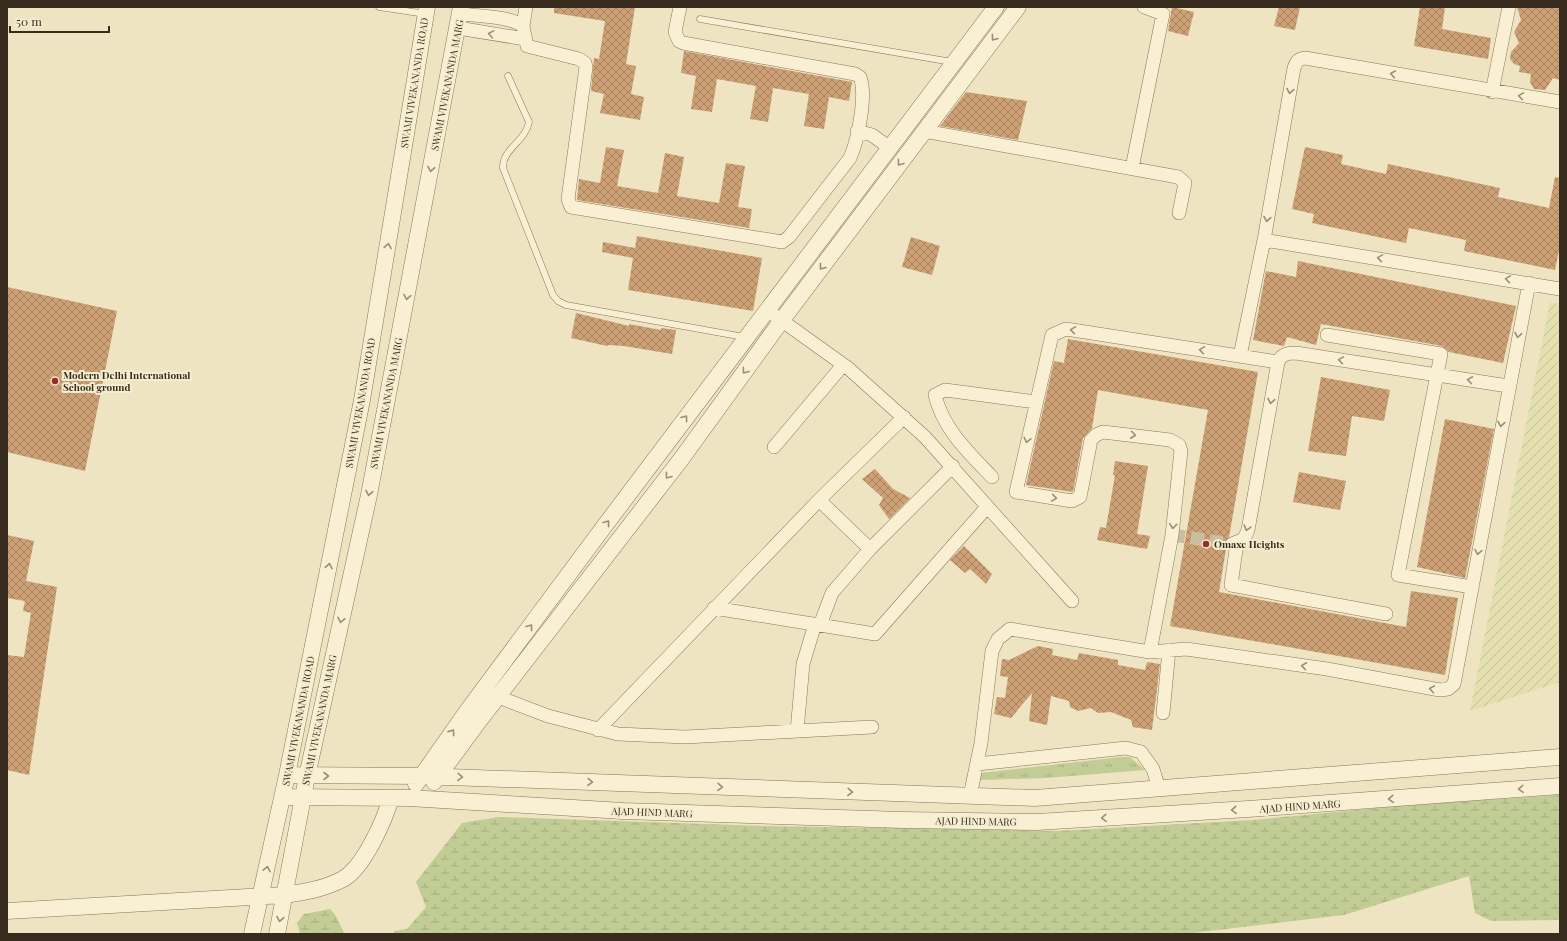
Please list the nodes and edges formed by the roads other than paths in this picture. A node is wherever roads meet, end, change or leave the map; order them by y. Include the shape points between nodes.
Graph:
1 (379, 7) edge
2 (526, 7) edge
3 (680, 7) edge
4 (996, 7) edge
5 (1018, 7) edge
6 (1144, 7) edge
7 (1509, 7) edge
8 (426, 10) edge
9 (496, 13) edge
10 (460, 16) edge
11 (700, 19) dead end
12 (524, 33) junction
13 (954, 63) junction
14 (508, 76) dead end
15 (965, 76) junction
16 (1492, 92) junction
17 (1560, 102) edge
18 (857, 131) junction
19 (924, 132) junction
20 (890, 148) junction
21 (1132, 168) junction
22 (1178, 213) dead end
23 (1264, 240) junction
24 (1529, 283) junction
25 (1560, 289) edge
26 (767, 310) junction
27 (782, 320) junction
28 (1327, 334) dead end
29 (746, 337) junction
30 (1240, 356) junction
31 (1278, 362) junction
32 (843, 364) junction
33 (1437, 375) junction
34 (1508, 386) junction
35 (1036, 402) junction
36 (904, 417) junction
37 (774, 447) dead end
38 (953, 466) junction
39 (992, 477) dead end
40 (819, 500) junction
41 (987, 507) junction
42 (870, 549) junction
43 (1472, 587) junction
44 (1072, 601) dead end
45 (714, 608) junction
46 (1386, 614) dead end
47 (818, 625) junction
48 (1169, 650) junction
49 (1150, 652) junction
50 (498, 698) junction
51 (1163, 713) dead end
52 (872, 727) dead end
53 (598, 730) junction
54 (797, 731) junction
55 (1560, 757) edge
56 (977, 764) junction
57 (287, 775) junction
58 (307, 776) junction
59 (421, 776) junction
60 (438, 776) junction
61 (1206, 786) junction
62 (1560, 786) edge
63 (1159, 789) junction
64 (970, 796) junction
65 (282, 797) junction
66 (303, 798) junction
67 (399, 798) junction
68 (425, 799) junction
69 (1207, 812) junction
70 (284, 895) junction
71 (261, 896) junction
72 (7, 911) edge
73 (252, 934) edge
74 (277, 934) edge

1 - 8 lane
2 - 12 street
3 - 18 street via 675,32 679,41 683,43 855,74 860,77 864,93
4 - 13 street
5 -> 15 street
6 - 21 street via 1163,14
7 - 16 street
57 -> 8 street, SWAMI VIVEKANANDA ROAD via 362,400
9 - 10 street
9 - 12 street via 519,24
12 -> 10 street
10 -> 58 street, SWAMI VIVEKANANDA MARG via 369,495
11 - 13 lane
12 - 18 street via 527,46 531,48 585,63 568,199 568,203 574,208 782,242 789,237 850,158
13 - 15 street
13 - 20 street
14 - 29 lane via 529,122 524,136 505,158 503,168 539,262 558,301 566,305 625,317
15 - 19 street
17 -> 16 street
16 -> 23 street via 1300,59 1294,68
18 - 20 street via 872,135
19 - 21 street
19 -> 27 street
20 - 26 street
21 - 22 street via 1182,179 1185,188
24 -> 23 street
23 - 30 street
24 - 25 street
24 -> 34 street
26 - 27 street
26 - 29 street
27 - 32 street
27 -> 50 street via 682,458
28 - 33 street via 1441,354
59 -> 29 street
30 - 31 street
30 -> 35 street via 1066,329 1052,335
33 -> 31 street via 1296,353 1287,353 1281,356
31 -> 46 street via 1248,530 1244,539 1235,544 1231,585
32 - 36 street
32 - 37 street
34 -> 33 street
33 - 43 street via 1398,576
34 -> 43 street
35 - 39 street via 945,390 936,395 954,437
35 -> 49 street via 1016,492 1076,500 1080,497 1091,440 1103,432 1170,440 1179,445 1181,451 1172,536
36 - 38 street
36 - 40 street
38 - 41 street
38 - 42 street
40 - 42 street
40 - 45 street
41 - 44 street
41 - 47 street via 875,634
42 - 47 street via 832,593
43 -> 48 street via 1454,684 1448,689 1440,690 1327,669 1186,649
45 - 47 street
45 - 53 street
47 - 54 street via 803,664
48 - 49 street
48 - 51 street
49 - 56 street via 1010,629 998,639 992,652
50 - 53 street
50 - 60 street
52 - 54 street
53 - 54 street via 618,734 685,737
55 - 61 street
56 - 63 street via 1126,748 1141,752 1153,770
56 - 64 street
57 - 58 street
57 - 65 street, SWAMI VIVEKANANDA ROAD
58 -> 59 street
58 - 66 street, SWAMI VIVEKANANDA MARG
59 - 60 street
59 - 67 street
60 -> 64 street
60 - 68 street
61 - 63 street
61 - 69 street
62 -> 69 street, AJAD HIND MARG
63 - 64 street via 1035,798
65 - 66 street, AJAD HIND MARG
71 -> 65 street, SWAMI VIVEKANANDA ROAD
66 - 67 street, AJAD HIND MARG
66 - 70 street, SWAMI VIVEKANANDA MARG
67 - 68 street, AJAD HIND MARG
67 - 70 street via 362,860 344,878 313,891
69 -> 68 street, AJAD HIND MARG via 1037,822 911,820 623,811
70 - 71 street
70 -> 74 street, SWAMI VIVEKANANDA MARG
71 - 72 street
71 - 73 street, SWAMI VIVEKANANDA ROAD

